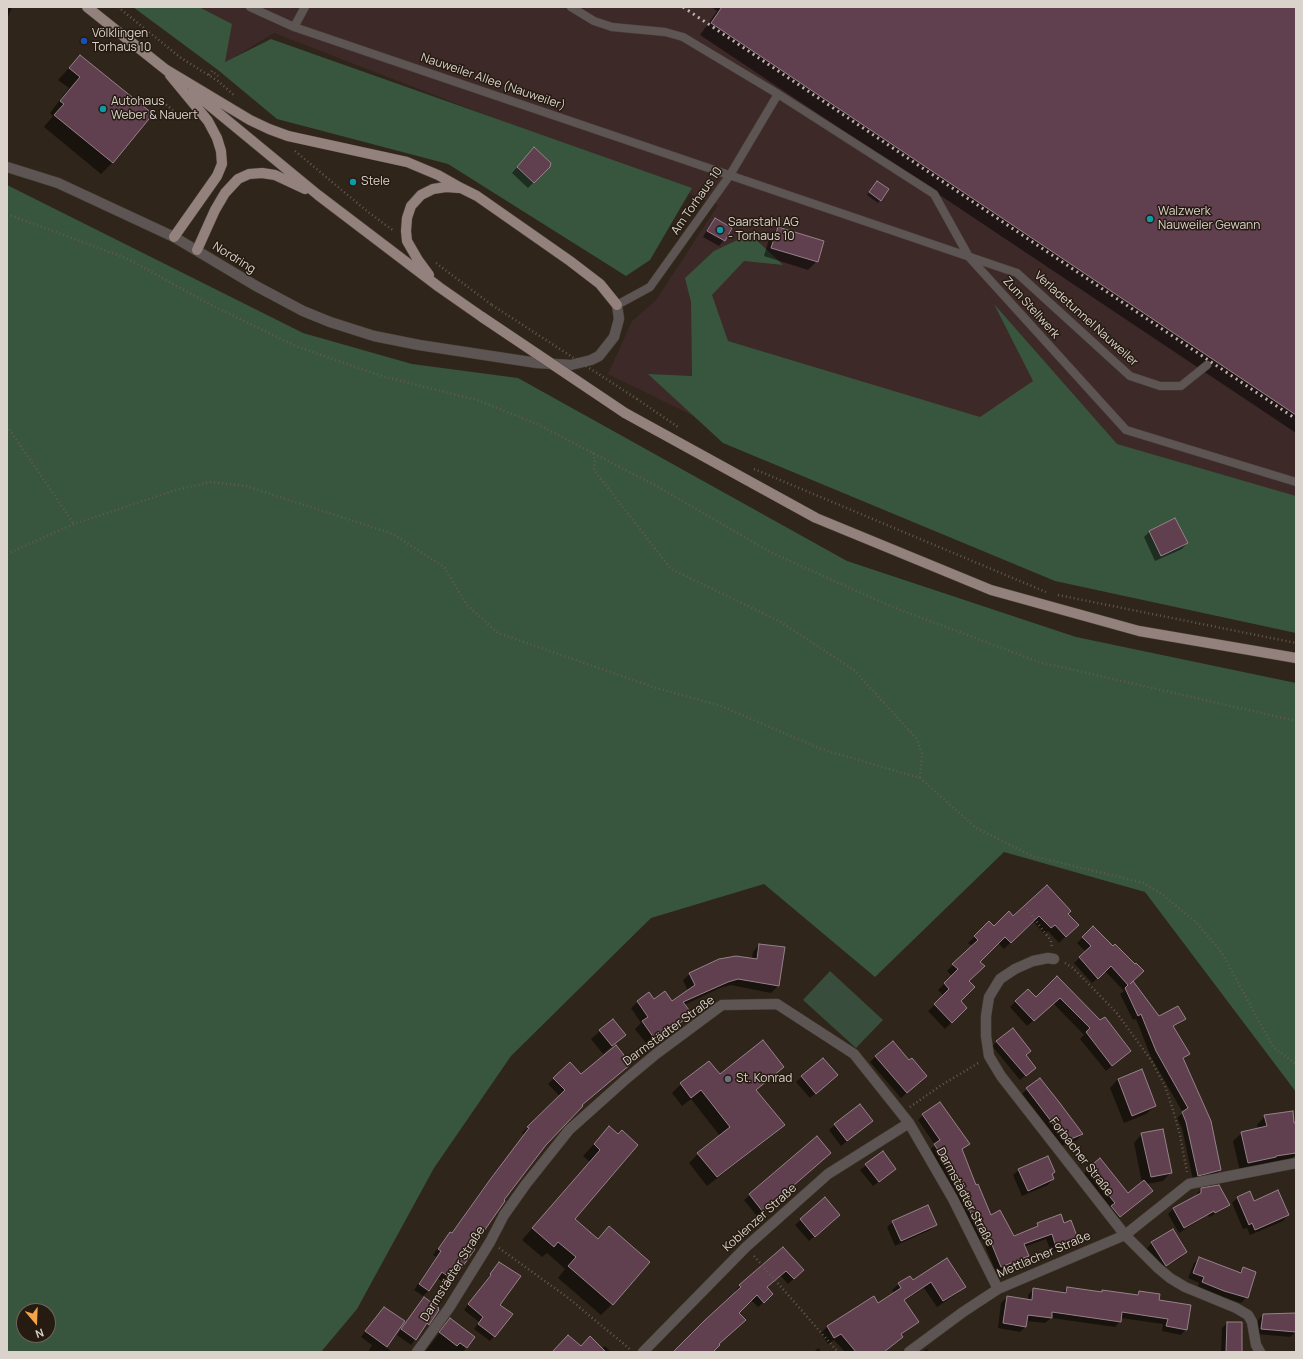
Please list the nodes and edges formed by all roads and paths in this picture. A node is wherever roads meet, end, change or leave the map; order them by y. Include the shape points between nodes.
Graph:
1 (87, 7) edge
2 (118, 7) edge
3 (250, 7) edge
4 (305, 7) edge
5 (571, 7) edge
6 (294, 26) junction
7 (165, 69) junction
8 (209, 75) junction
9 (218, 76) dead end
10 (778, 94) junction
11 (236, 96) dead end
12 (163, 102) dead end
13 (180, 116) dead end
14 (288, 136) junction
15 (7, 166) edge
16 (730, 175) junction
17 (460, 188) junction
18 (318, 195) junction
19 (7, 214) edge
20 (174, 237) junction
21 (407, 241) junction
22 (197, 250) junction
23 (969, 257) junction
24 (430, 259) dead end
25 (439, 287) junction
26 (617, 305) junction
27 (1207, 365) dead end
28 (7, 426) edge
29 (683, 430) dead end
30 (593, 452) junction
31 (752, 468) dead end
32 (1296, 482) edge
33 (74, 524) junction
34 (7, 554) edge
35 (1049, 593) dead end
36 (1056, 594) dead end
37 (1296, 643) edge
38 (1296, 658) edge
39 (1296, 721) edge
40 (920, 778) junction
41 (1027, 909) dead end
42 (1054, 959) junction
43 (989, 1056) junction
44 (1296, 1064) edge
45 (902, 1114) junction
46 (910, 1123) junction
47 (1296, 1163) edge
48 (1188, 1184) junction
49 (1125, 1235) junction
50 (490, 1242) junction
51 (746, 1247) junction
52 (998, 1289) junction
53 (417, 1352) edge
54 (633, 1352) edge
55 (643, 1352) edge
56 (838, 1352) edge
57 (909, 1352) edge
58 (1260, 1352) edge

1 - 7 main road
2 - 8 path via 182,58
3 - 6 lane, Nauweiler Allee (Nauweiler)
4 - 6 lane
5 - 10 lane via 594,20 612,26 665,32 683,37
6 - 16 lane, Nauweiler Allee (Nauweiler)
7 - 14 main road via 250,120
7 - 18 main road
7 - 20 main road via 208,121 217,138 222,164 217,176
8 - 9 path via 212,71
8 - 11 path
10 - 16 lane, Am Torhaus 10
10 - 23 lane via 934,194
12 - 13 path
14 - 17 main road via 407,162 438,174
14 - 21 path via 289,146
15 - 20 street, Nordring via 58,183
16 - 23 lane, Zum Stellwerk
16 - 26 lane, Am Torhaus 10 via 650,287
17 - 21 main road via 433,189 411,206 407,218
17 - 26 main road via 477,196 570,261 600,284
18 - 22 main road via 275,175 262,172 238,179 225,193 215,210
18 - 25 main road
19 - 30 path via 128,259 213,306 298,347 382,376 477,400 538,424
20 - 22 street, Nordring
21 - 25 main road
22 - 26 street, Nordring via 256,286 330,322 374,336 537,363 571,365 599,356 614,337 619,319
23 - 27 lane, Verladetunnel Nauweiler via 1017,273 1130,376 1160,386 1181,386
23 - 32 lane, Zum Stellwerk via 1126,430
24 - 29 path, bridge via 492,305
25 - 38 main road, bridge via 625,413 816,518 990,590 1139,631
28 - 33 path
30 - 39 path via 770,552 890,606 1039,662
30 - 40 path via 594,470 671,569 779,621 854,670 916,738 922,754
31 - 35 path
33 - 34 path
33 - 40 path via 176,490 211,482 246,486 393,534 444,567 467,605 498,634 653,687 721,706 821,749
36 - 37 path
40 - 44 path via 976,828 1032,856 1144,883 1163,895 1196,922 1222,953 1273,1047
41 - 42 path via 1051,940
42 - 43 street, Forbacher Straße via 1033,961 1000,979 988,997 986,1036
42 - 48 path via 1073,968 1095,990 1116,1012 1151,1060 1165,1086 1173,1110
43 - 45 path via 940,1086
43 - 49 street, Forbacher Straße via 1001,1076
45 - 46 street, Darmstädter Straße
45 - 50 street, Darmstädter Straße via 854,1054 777,1004 722,1006 656,1054 569,1130 526,1184
46 - 51 street, Koblenzer Straße via 828,1174
46 - 52 street, Darmstädter Straße via 953,1199
47 - 48 street
48 - 49 street, Mettlacher Straße
49 - 52 street, Mettlacher Straße
49 - 58 street, Forbacher Straße via 1170,1278 1248,1314
50 - 53 street, Darmstädter Straße via 449,1308
50 - 54 path via 567,1297
51 - 55 street, Koblenzer Straße
51 - 56 path
52 - 57 street, Mettlacher Straße

